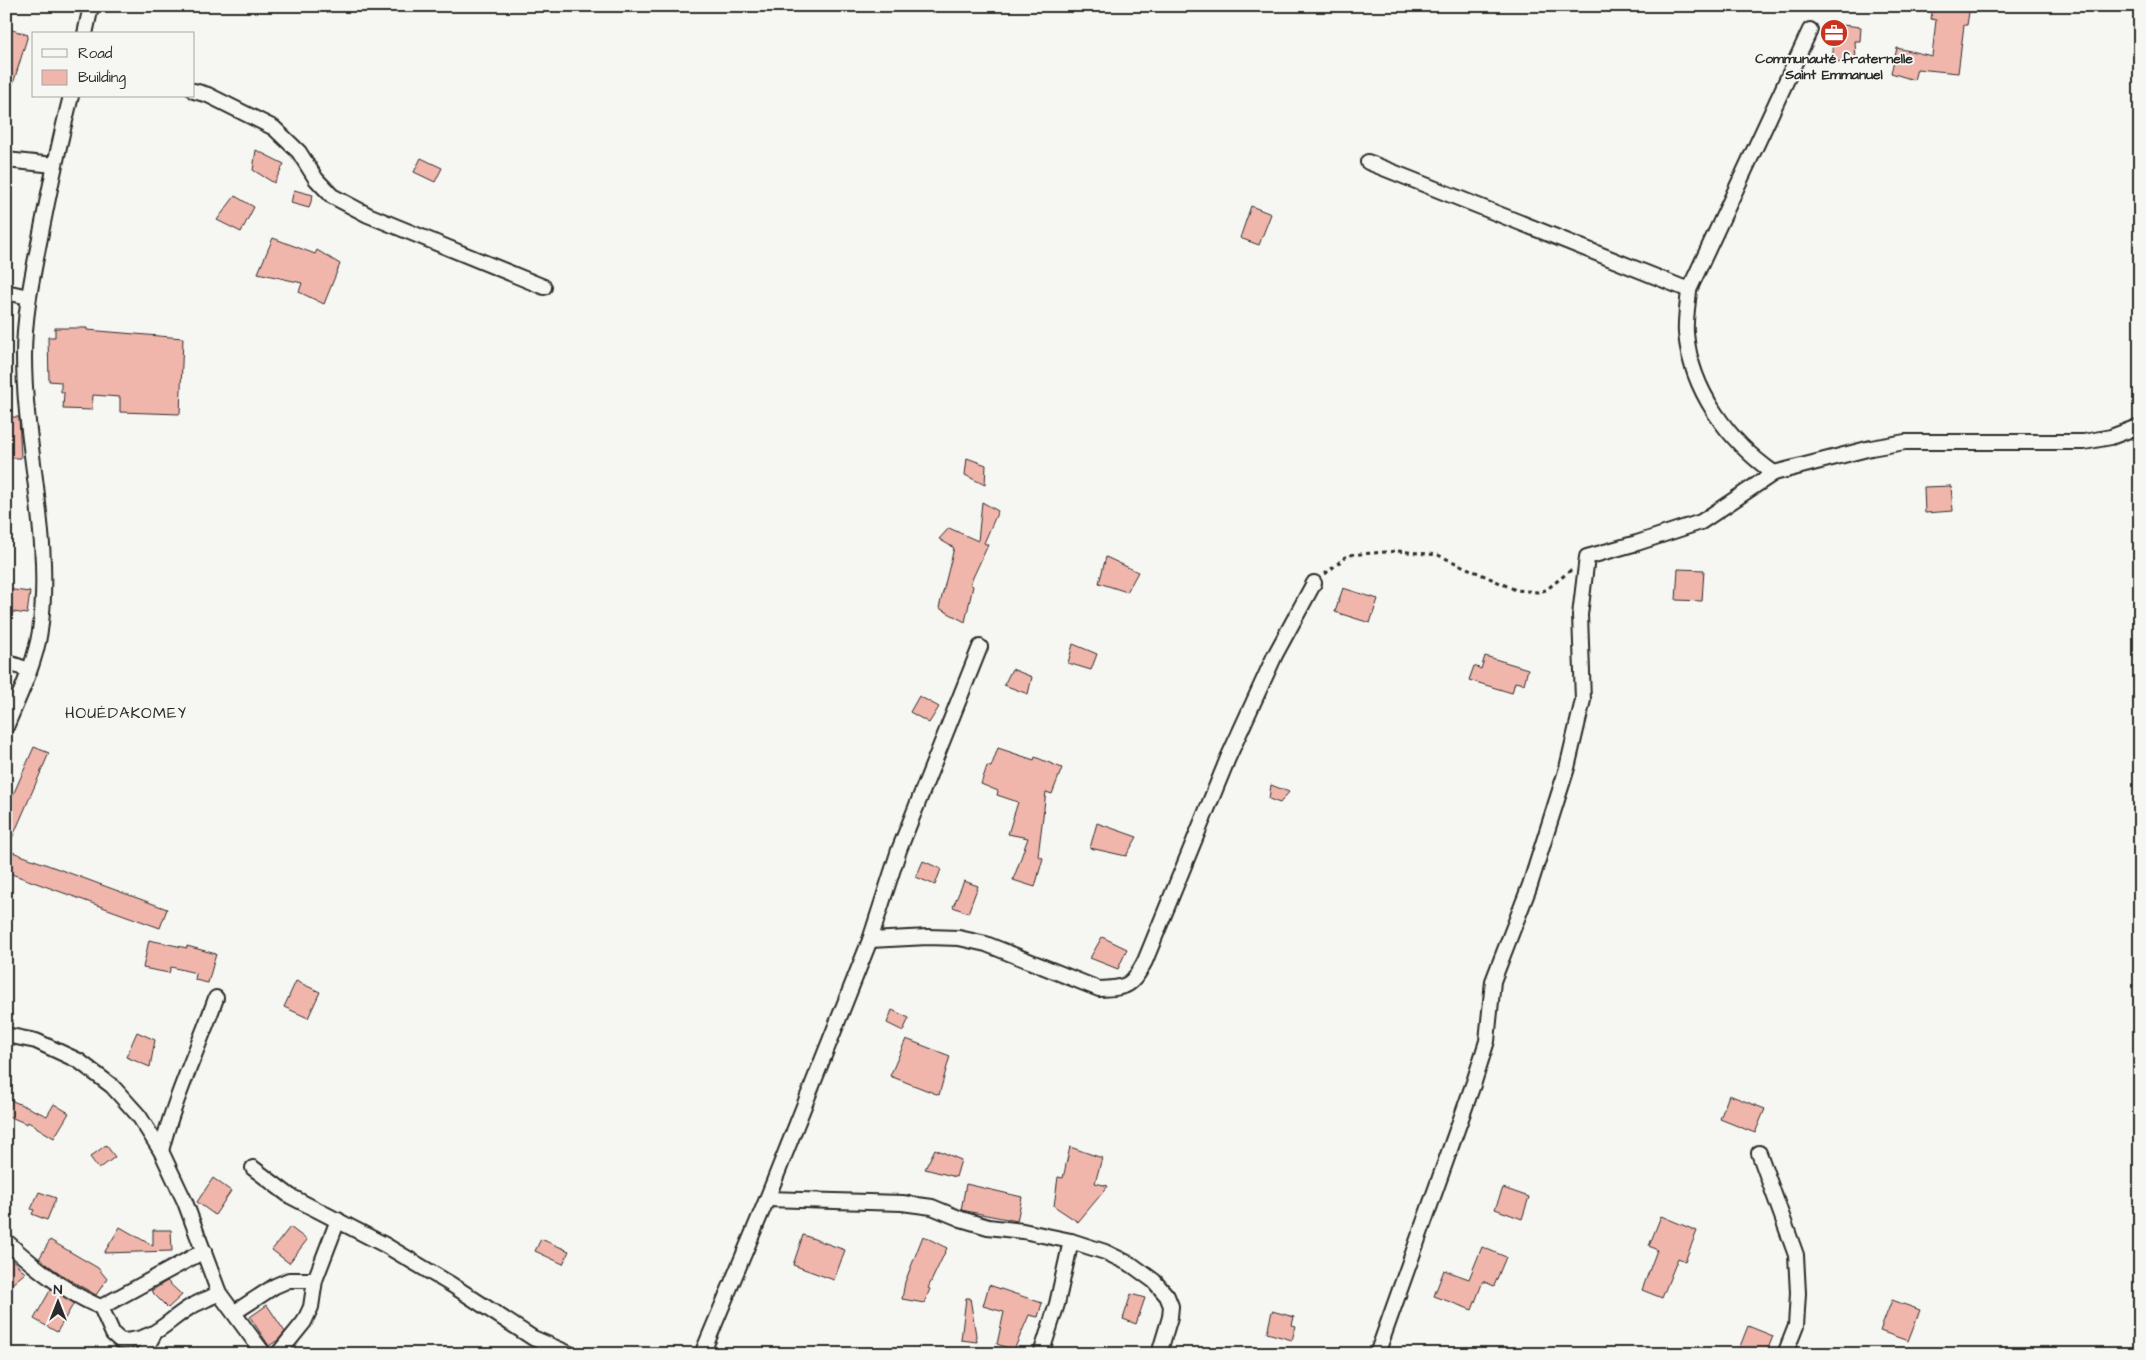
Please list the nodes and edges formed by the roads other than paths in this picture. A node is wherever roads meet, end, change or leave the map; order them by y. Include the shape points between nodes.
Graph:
1 (91, 6) edge
2 (1810, 30) dead end
3 (86, 32) edge
4 (195, 91) edge
5 (71, 98) edge
6 (6, 160) edge
7 (1368, 162) dead end
8 (54, 165) junction
9 (544, 287) dead end
10 (1689, 290) junction
11 (6, 292) edge
12 (28, 297) junction
13 (2140, 426) edge
14 (1774, 473) junction
15 (1314, 583) road end
16 (980, 647) dead end
17 (6, 662) edge
18 (29, 670) junction
19 (6, 727) edge
20 (870, 940) junction
21 (216, 998) dead end
22 (6, 1035) edge
23 (161, 1151) junction
24 (1760, 1153) dead end
25 (253, 1168) dead end
26 (767, 1199) junction
27 (338, 1220) junction
28 (6, 1241) edge
29 (1071, 1241) junction
30 (204, 1251) junction
31 (315, 1280) junction
32 (219, 1293) junction
33 (101, 1307) junction
34 (235, 1312) junction
35 (154, 1334) junction
36 (564, 1353) edge
37 (143, 1354) edge
38 (264, 1354) edge
39 (278, 1354) edge
40 (702, 1354) edge
41 (1041, 1354) edge
42 (1159, 1354) edge
43 (1377, 1354) edge
44 (1785, 1354) edge

1 - 3 street
2 - 10 street
4 - 9 street via 274,128 299,152 316,179 332,196 368,215
5 - 8 street
6 - 8 street
7 - 10 street
8 - 12 street
10 - 14 street via 1686,332 1693,372 1721,424 1752,458
11 - 12 street
12 - 18 street via 25,382 42,548 43,593 40,632
13 - 14 street via 2111,437 2084,442 1905,442
14 - 43 street via 1701,522 1587,557 1580,615 1583,700 1567,768 1530,884 1493,981 1487,1040 1474,1082
15 - 20 street via 1275,655 1135,980 1118,989 1099,989 986,944 959,938
16 - 20 street via 899,850
17 - 18 street
18 - 19 street
20 - 26 street
21 - 23 street via 169,1120
22 - 23 street via 36,1040 79,1061 112,1086 139,1116
23 - 30 street
24 - 44 street via 1796,1255 1796,1326
25 - 27 street via 290,1196
26 - 29 street via 902,1202 932,1206 988,1227
26 - 40 street
27 - 31 street
27 - 36 street via 452,1285 532,1338
28 - 33 street via 50,1278
29 - 41 street via 1057,1304
29 - 42 street via 1132,1265 1154,1281 1166,1296 1171,1306 1170,1317
30 - 32 street
30 - 33 street
31 - 34 street via 289,1280
31 - 39 street via 308,1315
32 - 34 street
32 - 35 street via 190,1307
33 - 35 street via 113,1334 121,1341
34 - 38 street
35 - 37 street

